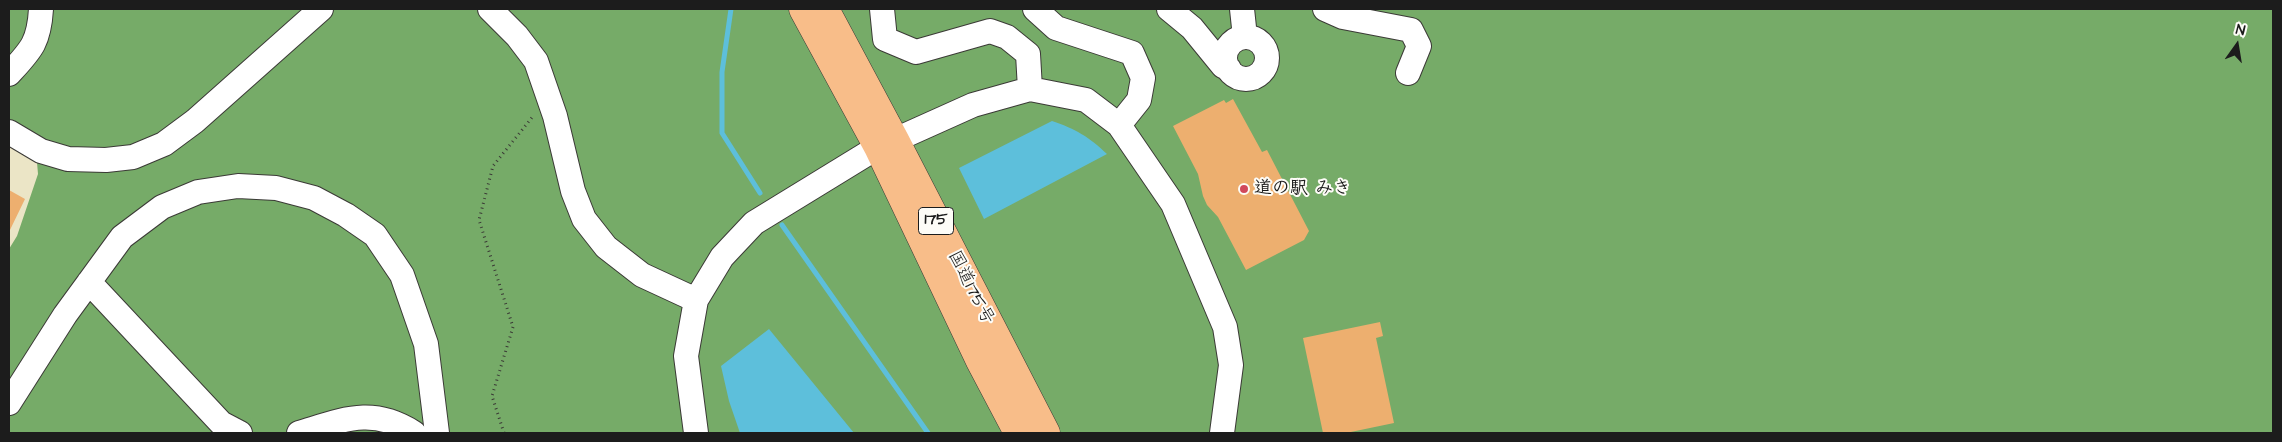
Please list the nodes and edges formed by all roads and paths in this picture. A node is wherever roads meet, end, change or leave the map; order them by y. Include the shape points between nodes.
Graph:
1 (41, 9) edge
2 (321, 9) edge
3 (490, 9) edge
4 (803, 9) edge
5 (825, 9) edge
6 (882, 9) edge
7 (1035, 9) edge
8 (1169, 9) edge
9 (1242, 9) edge
10 (1325, 9) edge
11 (1398, 17) edge
12 (1245, 37) junction
13 (1229, 69) junction
14 (1408, 73) dead end
15 (9, 74) edge
16 (1030, 89) junction
17 (550, 102) junction
18 (1119, 125) junction
19 (9, 132) edge
20 (887, 143) junction
21 (89, 282) junction
22 (696, 300) junction
23 (9, 403) edge
24 (240, 433) edge
25 (299, 433) edge
26 (414, 433) edge
27 (437, 433) edge
28 (504, 433) edge
29 (696, 433) edge
30 (1018, 433) edge
31 (1046, 433) edge
32 (1222, 433) edge

1 - 15 street via 40,29 32,49
2 - 19 street via 195,121 164,144 133,157 68,159 41,151
3 - 17 street via 517,36 536,62
4 - 20 highway, 国道175号 / 175
5 - 20 highway, 国道175号 / 175
6 - 16 street via 885,39 916,52 990,31 1007,37 1028,54
7 - 18 street via 1056,28 1132,53 1143,78 1139,100
8 - 13 street via 1192,28
9 - 12 street
10 - 11 street via 1343,17
11 - 14 street via 1411,30 1419,46
12 - 13 street via 1228,49 1226,63
12 - 13 street via 1257,41 1266,50 1264,69 1247,79 1240,78
16 - 18 street via 1086,100
16 - 20 street via 973,105
17 - 22 street via 573,191 584,220 606,247 642,275
17 - 28 path via 538,109 493,166 479,220 513,327 492,396
18 - 32 street via 1174,204 1225,326 1231,365
20 - 22 street via 754,223 722,258
20 - 30 highway, 国道175号 / 175 via 980,361
20 - 31 highway, 国道175号 / 175
21 - 23 street
21 - 24 street via 221,423
21 - 27 street via 122,237 162,207 198,192 238,186 276,188 314,198 346,214 375,235 402,275 426,344
22 - 29 street via 686,356
25 - 26 street via 350,418 377,418

